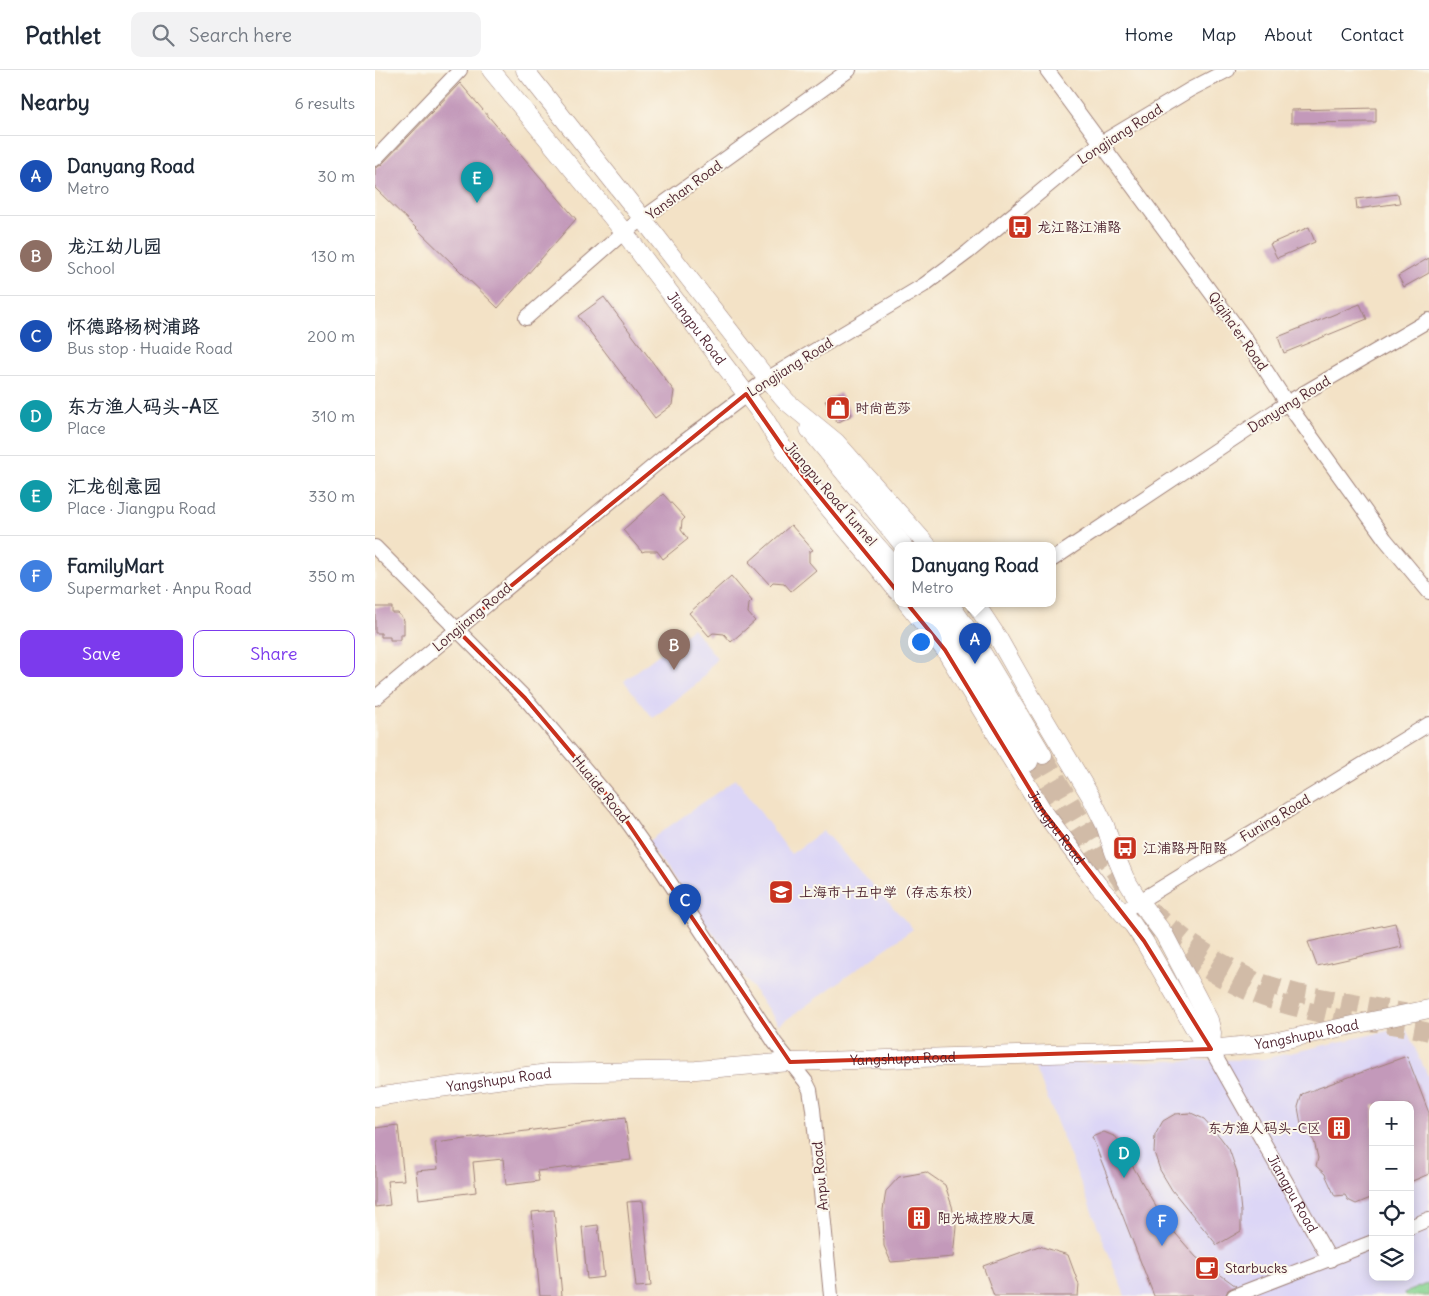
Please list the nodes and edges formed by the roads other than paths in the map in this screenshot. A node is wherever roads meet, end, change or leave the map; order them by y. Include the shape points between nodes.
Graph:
1 (460, 70) edge
2 (491, 70) edge
3 (525, 70) edge
4 (849, 70) edge
5 (1047, 70) edge
6 (1228, 70) edge
7 (1101, 143) junction
8 (375, 160) edge
9 (643, 219) junction
10 (624, 232) junction
11 (526, 318) dead end
12 (1429, 320) edge
13 (767, 380) junction
14 (746, 394) junction
15 (787, 402) junction
16 (1287, 403) junction
17 (765, 419) junction
18 (901, 542) edge
19 (924, 542) edge
20 (375, 546) edge
21 (1056, 557) edge
22 (894, 566) edge
23 (894, 587) edge
24 (1429, 592) edge
25 (910, 607) edge
26 (931, 607) edge
27 (952, 607) edge
28 (982, 607) edge
29 (457, 630) junction
30 (375, 698) edge
31 (1429, 724) edge
32 (1139, 901) junction
33 (1122, 912) junction
34 (1428, 1011) edge
35 (1211, 1049) junction
36 (790, 1062) junction
37 (375, 1097) edge
38 (1429, 1219) edge
39 (1414, 1225) edge
40 (1369, 1244) edge
41 (1330, 1260) junction
42 (831, 1296) edge
43 (1234, 1296) edge

1 - 8 street
2 - 10 main road, Jiangpu Road
3 - 9 main road, Jiangpu Road
4 - 9 street, Yanshan Road
5 - 7 street, Qiqiha'er Road
6 - 7 street, Longjiang Road
7 - 13 street, Longjiang Road via 931,280
7 - 16 street, Qiqiha'er Road via 1246,340
9 - 10 street, Yanshan Road
9 - 13 main road, Jiangpu Road
10 - 11 street, Yanshan Road
10 - 14 main road, Jiangpu Road
12 - 16 street, Danyang Road
13 - 14 street, Longjiang Road
13 - 15 main road, Jiangpu Road
14 - 17 main road, Jiangpu Road
14 - 29 street, Longjiang Road via 668,454
15 - 18 main road, Jiangpu Road Tunnel
15 - 19 main road, Jiangpu Road via 837,442
16 - 21 street, Danyang Road
16 - 24 street, Qiqiha'er Road via 1385,538
17 - 22 main road, Jiangpu Road Tunnel
17 - 23 main road, Jiangpu Road via 803,476
20 - 29 street, Huaide Road
25 - 33 main road, Jiangpu Road via 945,650 1043,811
26 - 27 main road via 1036,758 974,639
28 - 32 main road, Jiangpu Road via 1091,797 1125,878
29 - 30 street, Longjiang Road
29 - 36 street, Huaide Road via 525,698 617,807
31 - 32 street, Funing Road
32 - 33 street, Funing Road
32 - 35 main road, Jiangpu Road via 1164,934 1209,1020
33 - 35 main road, Jiangpu Road via 1144,941 1201,1039
34 - 35 main road, Yangshupu Road via 1268,1043
35 - 36 main road, Yangshupu Road
35 - 41 street, Jiangpu Road
36 - 37 main road, Yangshupu Road via 696,1070 548,1073
36 - 42 street, Anpu Road via 806,1082 812,1098
38 - 39 street
40 - 41 street
41 - 43 street

